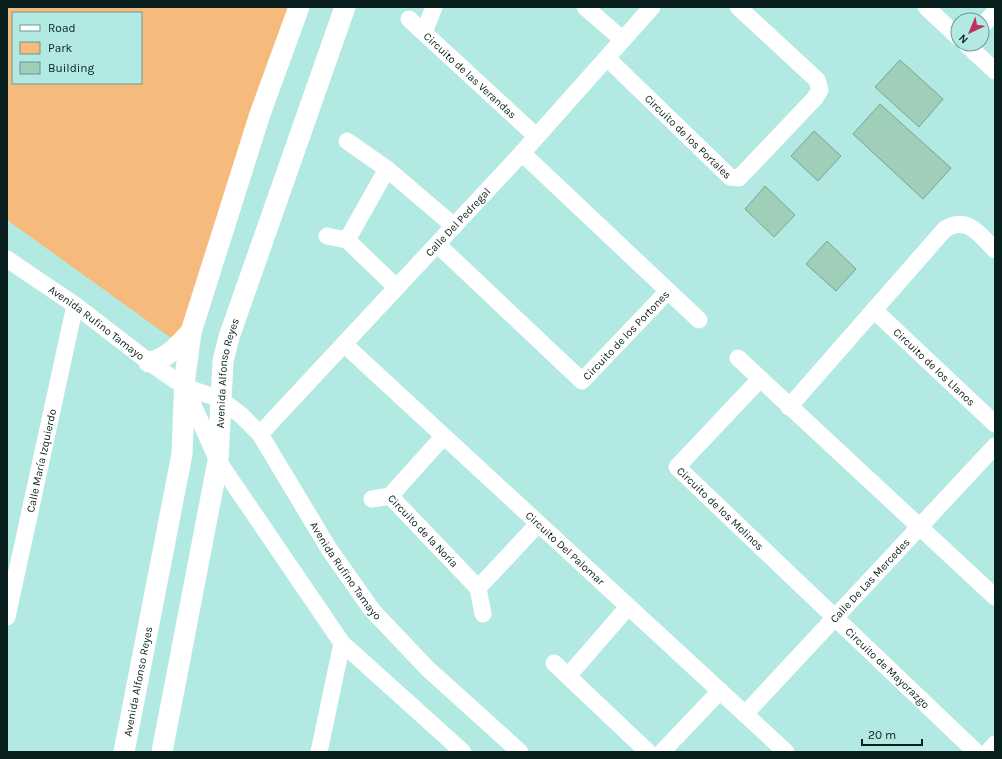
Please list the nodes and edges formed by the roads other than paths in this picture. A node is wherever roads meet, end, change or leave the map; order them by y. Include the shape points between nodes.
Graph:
1 (299, 7) edge
2 (345, 7) edge
3 (434, 7) edge
4 (584, 7) edge
5 (652, 7) edge
6 (738, 7) edge
7 (926, 7) edge
8 (409, 19) dead end
9 (950, 30) edge
10 (424, 32) junction
11 (623, 40) junction
12 (975, 52) edge
13 (607, 58) junction
14 (995, 71) edge
15 (536, 136) junction
16 (347, 141) dead end
17 (522, 153) junction
18 (386, 169) junction
19 (454, 226) junction
20 (327, 236) dead end
21 (347, 240) junction
22 (437, 244) junction
23 (995, 250) edge
24 (7, 259) edge
25 (396, 286) junction
26 (668, 291) junction
27 (75, 304) junction
28 (874, 310) junction
29 (699, 320) dead end
30 (191, 332) junction
31 (344, 344) junction
32 (738, 358) dead end
33 (149, 362) junction
34 (760, 379) junction
35 (185, 387) junction
36 (220, 399) junction
37 (789, 407) junction
38 (995, 424) edge
39 (260, 434) junction
40 (443, 436) junction
41 (995, 446) edge
42 (218, 461) junction
43 (390, 496) junction
44 (372, 499) dead end
45 (538, 524) junction
46 (920, 527) junction
47 (478, 588) junction
48 (995, 598) edge
49 (628, 607) junction
50 (483, 614) dead end
51 (7, 617) edge
52 (834, 618) junction
53 (342, 642) junction
54 (554, 663) dead end
55 (568, 676) junction
56 (720, 691) junction
57 (745, 714) junction
58 (995, 744) edge
59 (124, 752) edge
60 (162, 752) edge
61 (318, 752) edge
62 (463, 752) edge
63 (520, 752) edge
64 (648, 752) edge
65 (662, 752) edge
66 (786, 752) edge
67 (976, 752) edge
68 (988, 752) edge

1 - 30 street, Avenida Alfonso Reyes via 260,114
2 - 36 street, Avenida Alfonso Reyes via 229,337 223,361
3 - 10 street, Circuito de las Verandas
4 - 11 street
5 - 11 street, Calle Del Pedregal
6 - 13 street, Circuito de los Portales via 817,80 820,90 742,175 730,177
7 - 9 street
8 - 10 street
10 - 15 street, Circuito de las Verandas
11 - 13 street, Calle Del Pedregal
12 - 14 street
13 - 15 street, Calle Del Pedregal
15 - 17 street, Calle Del Pedregal
16 - 18 street
17 - 19 street, Calle Del Pedregal
17 - 26 street, Circuito de los Portones
18 - 19 street
18 - 21 street
19 - 22 street, Calle Del Pedregal
20 - 21 street
21 - 25 street
22 - 25 street, Calle Del Pedregal
22 - 26 street, Circuito de los Portones via 582,381
23 - 28 street via 964,224 958,223 945,229
24 - 27 street, Avenida Rufino Tamayo
25 - 31 street, Calle Del Pedregal
26 - 29 street
27 - 33 street, Avenida Rufino Tamayo
27 - 51 street, Calle María Izquierdo
28 - 37 street
28 - 38 street, Circuito de los Llanos
30 - 33 street via 169,354
30 - 35 street, Avenida Alfonso Reyes
31 - 39 street, Calle Del Pedregal
31 - 40 street, Circuito Del Palomar
32 - 34 street
33 - 35 street, Avenida Rufino Tamayo
34 - 37 street
34 - 52 street, Circuito de los Molinos via 677,467
35 - 36 street, Avenida Rufino Tamayo
35 - 42 street
35 - 59 street, Avenida Alfonso Reyes via 182,454
36 - 39 street, Avenida Rufino Tamayo
36 - 42 street, Avenida Alfonso Reyes
37 - 46 street
39 - 63 street, Avenida Rufino Tamayo via 329,549 372,610 427,668
40 - 43 street, Circuito de la Noria
40 - 45 street, Circuito Del Palomar
41 - 46 street, Calle De Las Mercedes
42 - 53 street
42 - 60 street, Avenida Alfonso Reyes
43 - 44 street
43 - 47 street, Circuito de la Noria
45 - 47 street
45 - 49 street, Circuito Del Palomar
46 - 48 street
46 - 52 street, Calle De Las Mercedes
47 - 50 street
49 - 55 street
49 - 56 street, Circuito Del Palomar
52 - 57 street, Calle De Las Mercedes
52 - 67 street, Circuito de Mayorazgo
53 - 61 street
53 - 62 street
54 - 55 street
55 - 64 street
56 - 57 street, Circuito Del Palomar
56 - 65 street
57 - 66 street, Circuito Del Palomar
58 - 68 street

